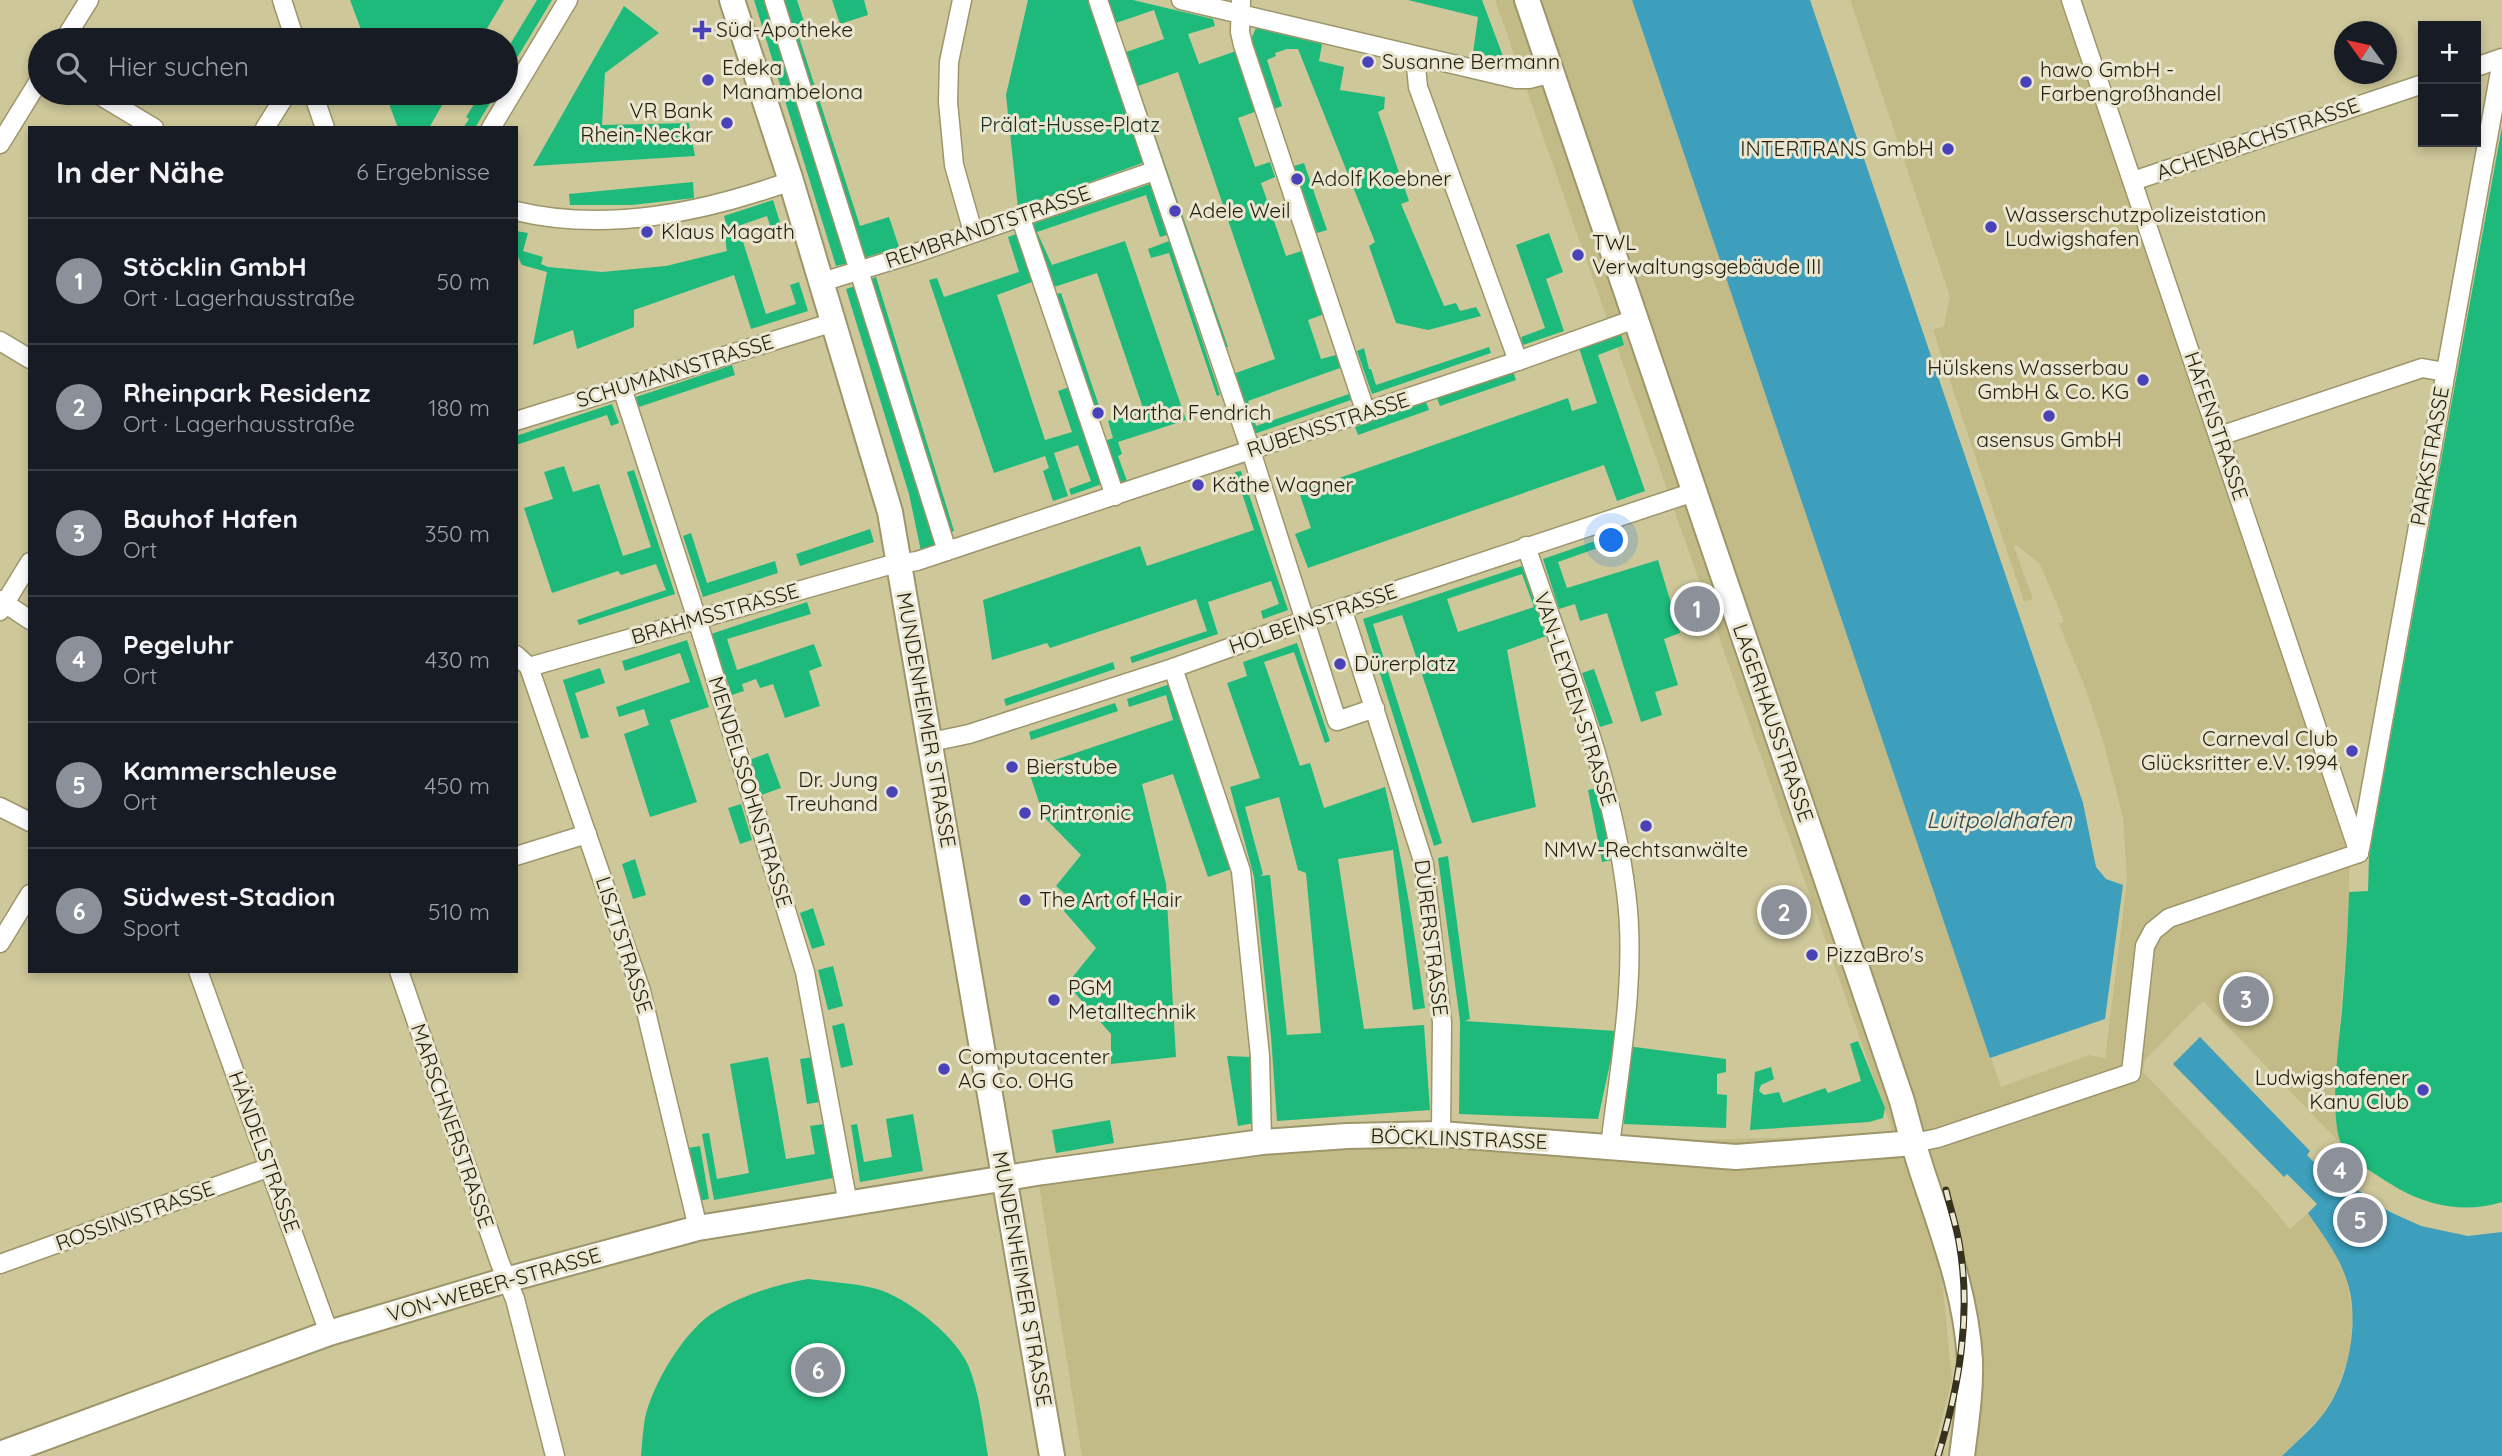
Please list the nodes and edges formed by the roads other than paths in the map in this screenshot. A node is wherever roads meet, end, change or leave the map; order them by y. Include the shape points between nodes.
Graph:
1 (89, 0) edge
2 (282, 0) edge
3 (568, 0) edge
4 (732, 0) edge
5 (774, 0) edge
6 (962, 0) edge
7 (1098, 0) edge
8 (1181, 0) edge
9 (1527, 0) edge
10 (2073, 1) edge
11 (1241, 7) edge
12 (72, 28) edge
13 (291, 28) edge
14 (1415, 56) junction
15 (2502, 59) edge
16 (2481, 65) edge
17 (1553, 73) junction
18 (518, 83) edge
19 (2418, 86) edge
20 (28, 99) edge
21 (116, 105) edge
22 (279, 105) edge
23 (317, 105) edge
24 (505, 105) edge
25 (151, 126) edge
26 (266, 126) edge
27 (324, 126) edge
28 (492, 126) edge
29 (0, 145) edge
30 (1154, 171) junction
31 (791, 181) junction
32 (2133, 181) junction
33 (518, 211) edge
34 (1020, 216) junction
35 (972, 232) junction
36 (859, 272) junction
37 (822, 282) junction
38 (1635, 319) junction
39 (834, 321) junction
40 (0, 341) edge
41 (28, 358) edge
42 (1518, 361) junction
43 (2445, 372) junction
44 (622, 388) junction
45 (1366, 412) junction
46 (518, 420) edge
47 (2220, 436) junction
48 (1251, 451) junction
49 (1694, 492) junction
50 (1115, 496) junction
51 (1526, 546) junction
52 (947, 551) junction
53 (900, 564) junction
54 (28, 565) edge
55 (1, 605) edge
56 (1342, 608) junction
57 (28, 619) edge
58 (697, 619) junction
59 (1304, 621) junction
60 (523, 661) edge
61 (1172, 668) junction
62 (1375, 708) junction
63 (931, 742) junction
64 (0, 807) edge
65 (28, 821) edge
66 (587, 834) junction
67 (2359, 853) junction
68 (518, 855) edge
69 (28, 897) edge
70 (0, 943) edge
71 (199, 973) edge
72 (400, 973) edge
73 (1441, 1134) junction
74 (1262, 1142) junction
75 (1914, 1143) junction
76 (1611, 1146) junction
77 (270, 1167) junction
78 (1005, 1179) junction
79 (848, 1204) junction
80 (698, 1228) junction
81 (0, 1264) edge
82 (506, 1280) junction
83 (329, 1334) junction
84 (0, 1454) edge
85 (555, 1456) edge
86 (1052, 1456) edge
87 (1962, 1456) edge

1 - 12 street
2 - 13 street
3 - 18 street
4 - 31 street, MUNDENHEIMER STRASSE
5 - 36 street
6 - 35 street via 949,62 948,102 954,165
7 - 30 street
8 - 11 street
9 - 17 street, LAGERHAUSSTRASSE
10 - 32 street, HAFENSTRASSE
11 - 14 street
11 - 45 street via 1243,45
14 - 17 street via 1516,79
14 - 42 street via 1419,87
15 - 16 street
15 - 43 street, PARKSTRASSE
17 - 38 street, LAGERHAUSSTRASSE
19 - 32 street, ACHENBACHSTRASSE
20 - 29 street
21 - 25 street
22 - 26 street
23 - 27 street
24 - 28 street
30 - 34 street, REMBRANDTSTRASSE
30 - 48 street
31 - 33 street via 708,206 643,217 579,220
31 - 37 street, MUNDENHEIMER STRASSE
32 - 47 street, HAFENSTRASSE
34 - 35 street, REMBRANDTSTRASSE
34 - 50 street
35 - 36 street, REMBRANDTSTRASSE
36 - 37 street, REMBRANDTSTRASSE
36 - 52 street
37 - 39 street, MUNDENHEIMER STRASSE
38 - 42 street, RUBENSSTRASSE
38 - 49 street, LAGERHAUSSTRASSE
39 - 44 street, SCHUMANNSTRASSE
39 - 53 street, MUNDENHEIMER STRASSE via 890,512
40 - 41 street
42 - 45 street, RUBENSSTRASSE
43 - 47 street via 2422,368
43 - 67 street, PARKSTRASSE
44 - 46 street, SCHUMANNSTRASSE
44 - 58 street, MENDELSSOHNSTRASSE
45 - 48 street, RUBENSSTRASSE
47 - 67 street, HAFENSTRASSE
48 - 50 street, RUBENSSTRASSE
48 - 59 street
49 - 51 street, HOLBEINSTRASSE
49 - 75 street, LAGERHAUSSTRASSE
50 - 52 street, RUBENSSTRASSE
51 - 56 street, HOLBEINSTRASSE
51 - 76 street, VAN-LEYDEN-STRASSE via 1607,786 1627,893 1629,967
52 - 53 street, RUBENSSTRASSE
53 - 58 street, BRAHMSSTRASSE
53 - 63 street, MUNDENHEIMER STRASSE
54 - 55 street
55 - 57 street
56 - 59 street, HOLBEINSTRASSE
56 - 62 street, DÜRERSTRASSE
58 - 60 street, BRAHMSSTRASSE
58 - 79 street, MENDELSSOHNSTRASSE via 806,972
59 - 61 street, HOLBEINSTRASSE
59 - 62 street via 1337,720
60 - 66 street, LISZTSTRASSE
61 - 63 street, HOLBEINSTRASSE via 969,734
61 - 74 street via 1241,871 1260,1056
62 - 73 street, DÜRERSTRASSE via 1424,864 1442,1022
63 - 78 street, MUNDENHEIMER STRASSE
64 - 65 street
66 - 68 street
66 - 80 street, LISZTSTRASSE via 641,990
67 - 75 street via 2169,918 2153,931 2145,946 2131,1073
69 - 70 street
71 - 77 street, HÄNDELSTRASSE
72 - 82 street, MARSCHNERSTRASSE
73 - 74 street, BÖCKLINSTRASSE
73 - 76 street, BÖCKLINSTRASSE
74 - 78 street, BÖCKLINSTRASSE
75 - 76 street, BÖCKLINSTRASSE via 1761,1156
75 - 87 street, LAGERHAUSSTRASSE via 1953,1261 1967,1333 1970,1362
77 - 81 street, ROSSINISTRASSE
77 - 83 street, HÄNDELSTRASSE
78 - 79 street, VON-WEBER-STRASSE
78 - 86 street, MUNDENHEIMER STRASSE
79 - 80 street, VON-WEBER-STRASSE
80 - 82 street, VON-WEBER-STRASSE
82 - 83 street, VON-WEBER-STRASSE
82 - 85 street, MARSCHNERSTRASSE
83 - 84 street, VON-WEBER-STRASSE

